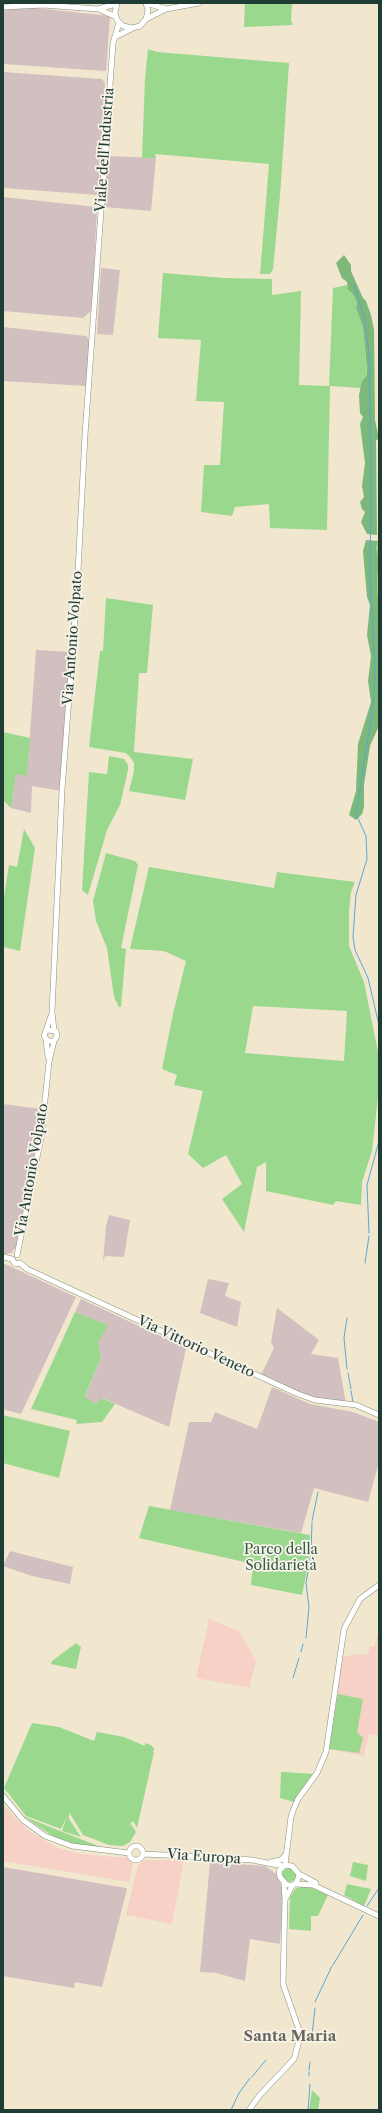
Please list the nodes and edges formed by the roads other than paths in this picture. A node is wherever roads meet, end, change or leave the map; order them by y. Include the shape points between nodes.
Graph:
1 (146, 3) edge
2 (199, 3) edge
3 (117, 4) edge
4 (3, 7) edge
5 (98, 9) junction
6 (166, 9) junction
7 (116, 17) junction
8 (146, 20) junction
9 (119, 23) junction
10 (137, 27) junction
11 (115, 37) junction
12 (97, 264) joint
13 (52, 1012) junction
14 (47, 1030) junction
15 (54, 1030) junction
16 (46, 1040) junction
17 (54, 1041) junction
18 (49, 1062) junction
19 (17, 1255) junction
20 (3, 1258) edge
21 (12, 1259) junction
22 (20, 1263) junction
23 (379, 1415) edge
24 (379, 1585) edge
25 (3, 1796) edge
26 (289, 1847) junction
27 (129, 1854) junction
28 (142, 1854) junction
29 (266, 1863) junction
30 (284, 1865) junction
31 (292, 1866) junction
32 (299, 1874) junction
33 (279, 1875) junction
34 (284, 1883) junction
35 (294, 1885) junction
36 (328, 1891) junction
37 (285, 1899) junction
38 (379, 1916) edge
39 (249, 2110) edge

1 - 6 street
1 - 8 street
2 - 6 street
3 - 5 street
3 - 7 street
4 - 5 street via 43,5
5 - 7 street
6 - 8 street
7 - 9 street
8 - 10 street
9 - 10 street via 127,28
9 - 11 street, Viale dell'Industria
10 - 11 street
11 - 12 street, Viale dell'Industria
12 - 13 street, Via Antonio Volpato via 62,790
13 - 14 street, Via Antonio Volpato
13 - 15 street, Via Antonio Volpato
14 - 15 street
14 - 16 street via 44,1033
15 - 17 street via 57,1036
16 - 17 street
16 - 18 street, Via Antonio Volpato
17 - 18 street, Via Antonio Volpato
18 - 19 street, Via Antonio Volpato via 42,1138
19 - 21 street
19 - 22 street via 21,1257
20 - 21 street, Via Vittorio Veneto
21 - 22 street, Via Vittorio Veneto via 15,1264
22 - 23 street, Via Vittorio Veneto via 81,1294 298,1394 315,1400 356,1405
24 - 26 street via 360,1599 344,1629 326,1752 317,1773 294,1808
25 - 27 street via 23,1820 45,1836 72,1846
26 - 29 street via 281,1860
26 - 30 street
26 - 31 street
27 - 28 street via 135,1860 141,1858
27 - 28 street via 135,1847 141,1849
28 - 29 street, Via Europa via 209,1856
29 - 30 street, Via Europa
29 - 33 street
30 - 31 street, Via Europa
30 - 33 street
31 - 32 street
32 - 35 street
32 - 36 street
33 - 34 street
34 - 35 street
34 - 37 street
35 - 36 street via 309,1883
35 - 37 street
36 - 38 street
37 - 39 street via 282,1973 283,1984 300,2033 297,2053 291,2063 258,2096

